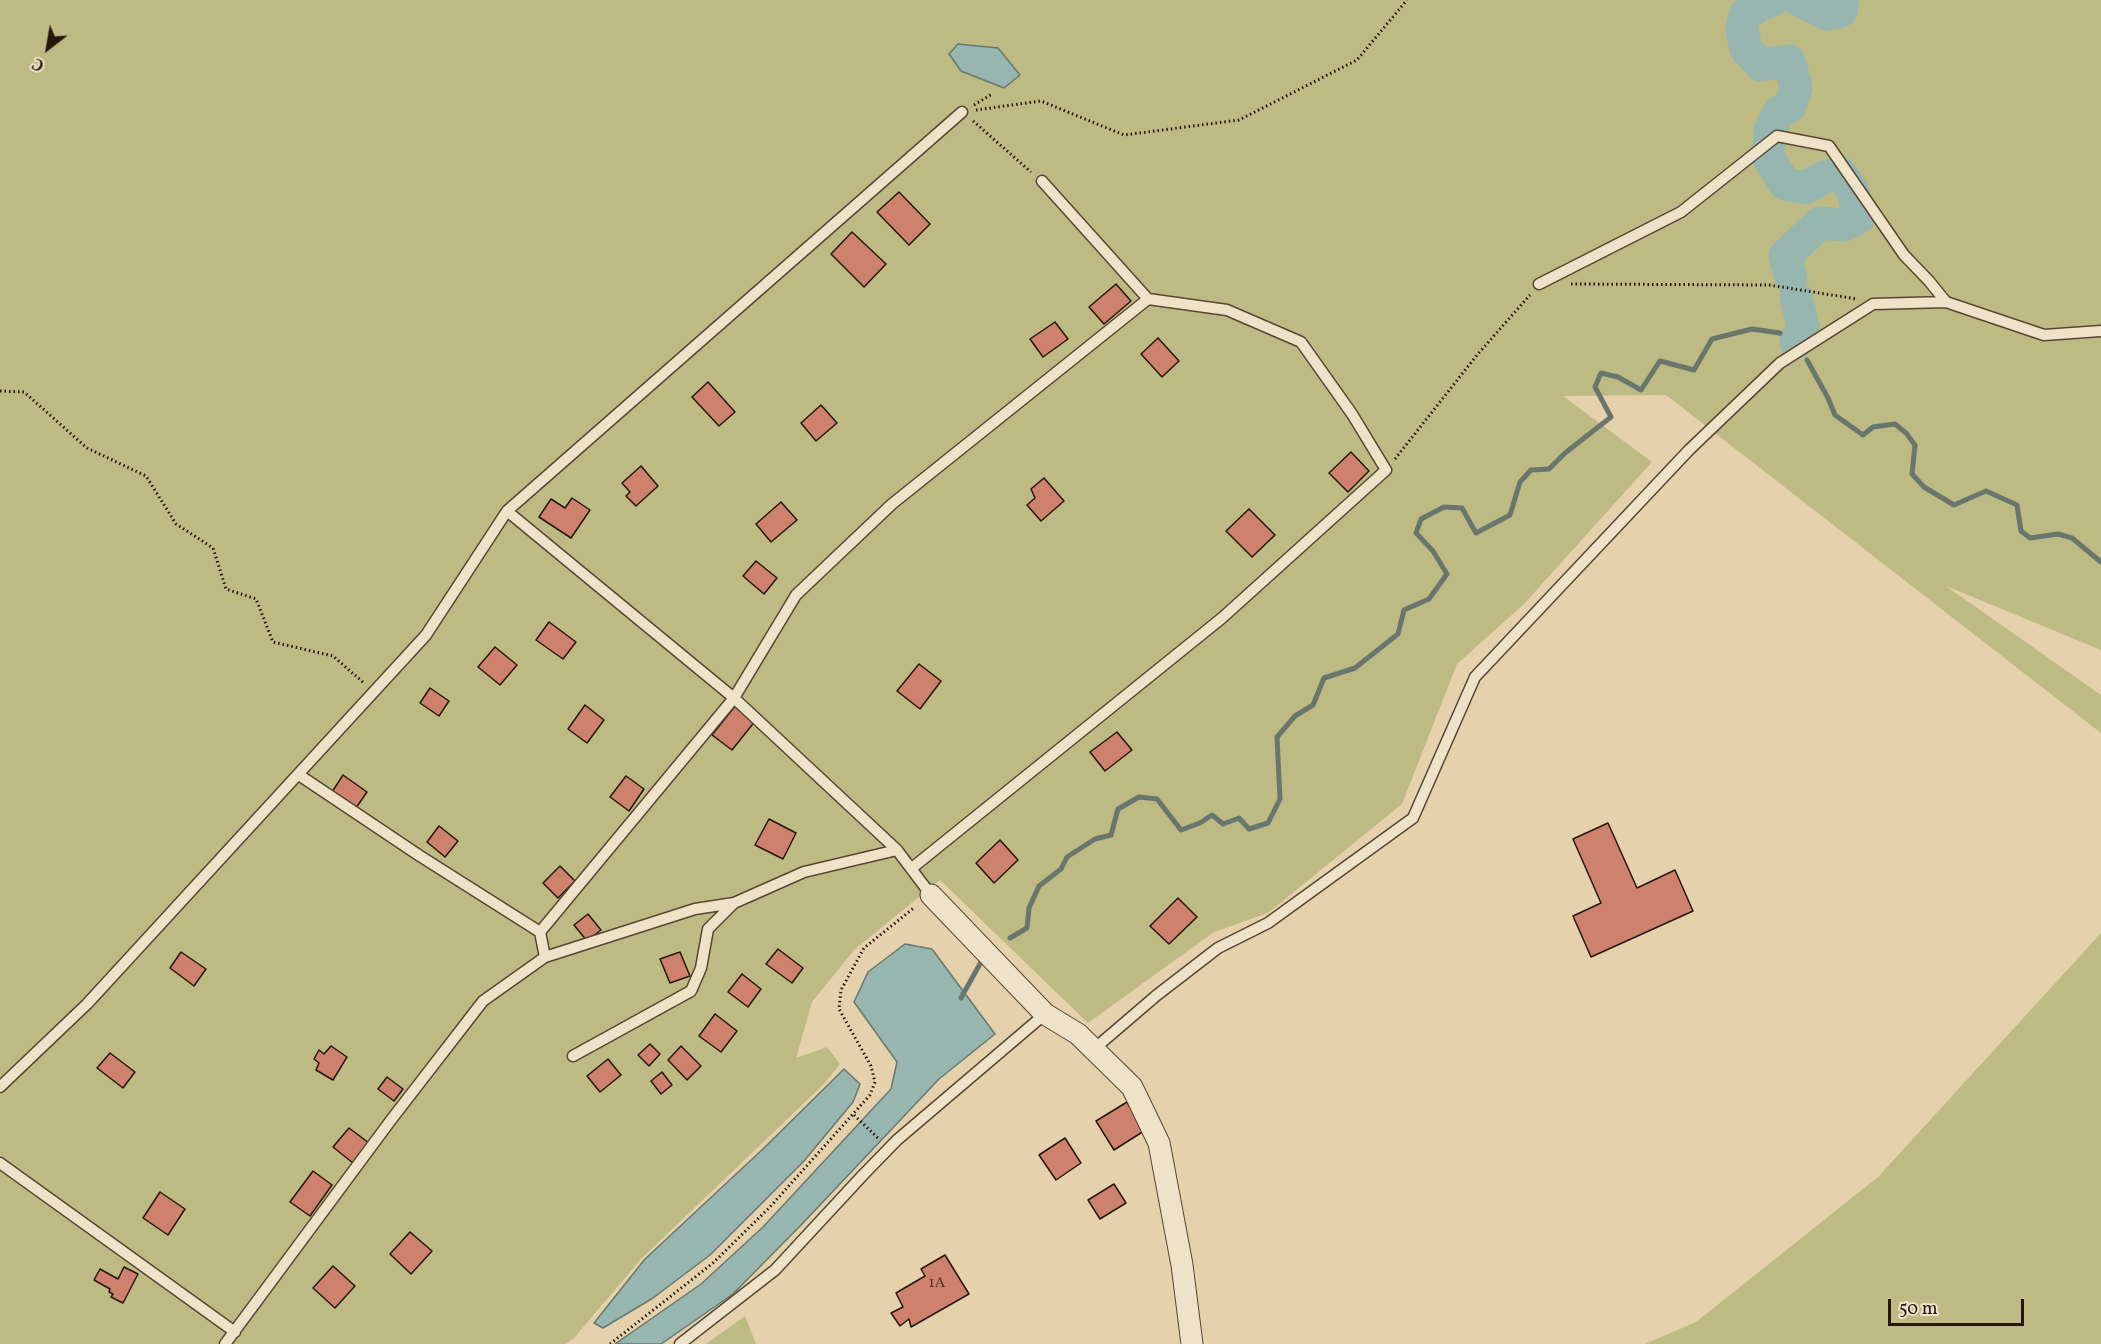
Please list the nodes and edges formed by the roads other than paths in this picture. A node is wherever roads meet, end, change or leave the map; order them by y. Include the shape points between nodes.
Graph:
1 (963, 112) road end
2 (1042, 181) road end
3 (1539, 284) road end
4 (1148, 299) junction
5 (1946, 302) junction
6 (2101, 331) edge
7 (507, 511) junction
8 (734, 698) junction
9 (299, 775) junction
10 (897, 850) junction
11 (912, 868) junction
12 (931, 895) joint
13 (734, 903) junction
14 (540, 932) junction
15 (544, 957) junction
16 (1045, 1014) junction
17 (1094, 1049) junction
18 (573, 1056) dead end
19 (0, 1087) edge
20 (0, 1163) edge
21 (235, 1332) junction
22 (225, 1344) edge
23 (680, 1344) edge
24 (1192, 1344) edge

1 - 7 lane
2 - 4 lane
3 - 5 lane via 1681,212 1777,136 1829,146 1904,255
4 - 8 lane via 892,504 796,595
4 - 11 lane via 1227,310 1301,342 1386,470 1222,618
5 - 6 lane via 2044,335
5 - 17 lane via 1873,303 1780,363 1689,450 1474,677 1413,818 1268,923 1218,948
7 - 8 lane
7 - 9 lane via 426,635
8 - 10 lane
8 - 14 lane
9 - 14 lane
9 - 19 lane via 87,1004
10 - 11 lane
10 - 13 lane via 804,872
11 - 12 lane
12 - 16 street
13 - 15 lane via 695,909
13 - 18 lane via 708,929 701,968 691,991
14 - 15 lane
15 - 21 lane via 483,1001
16 - 17 street
16 - 23 lane via 897,1140 776,1270
17 - 24 street via 1132,1087 1159,1143
20 - 21 lane
21 - 22 lane

